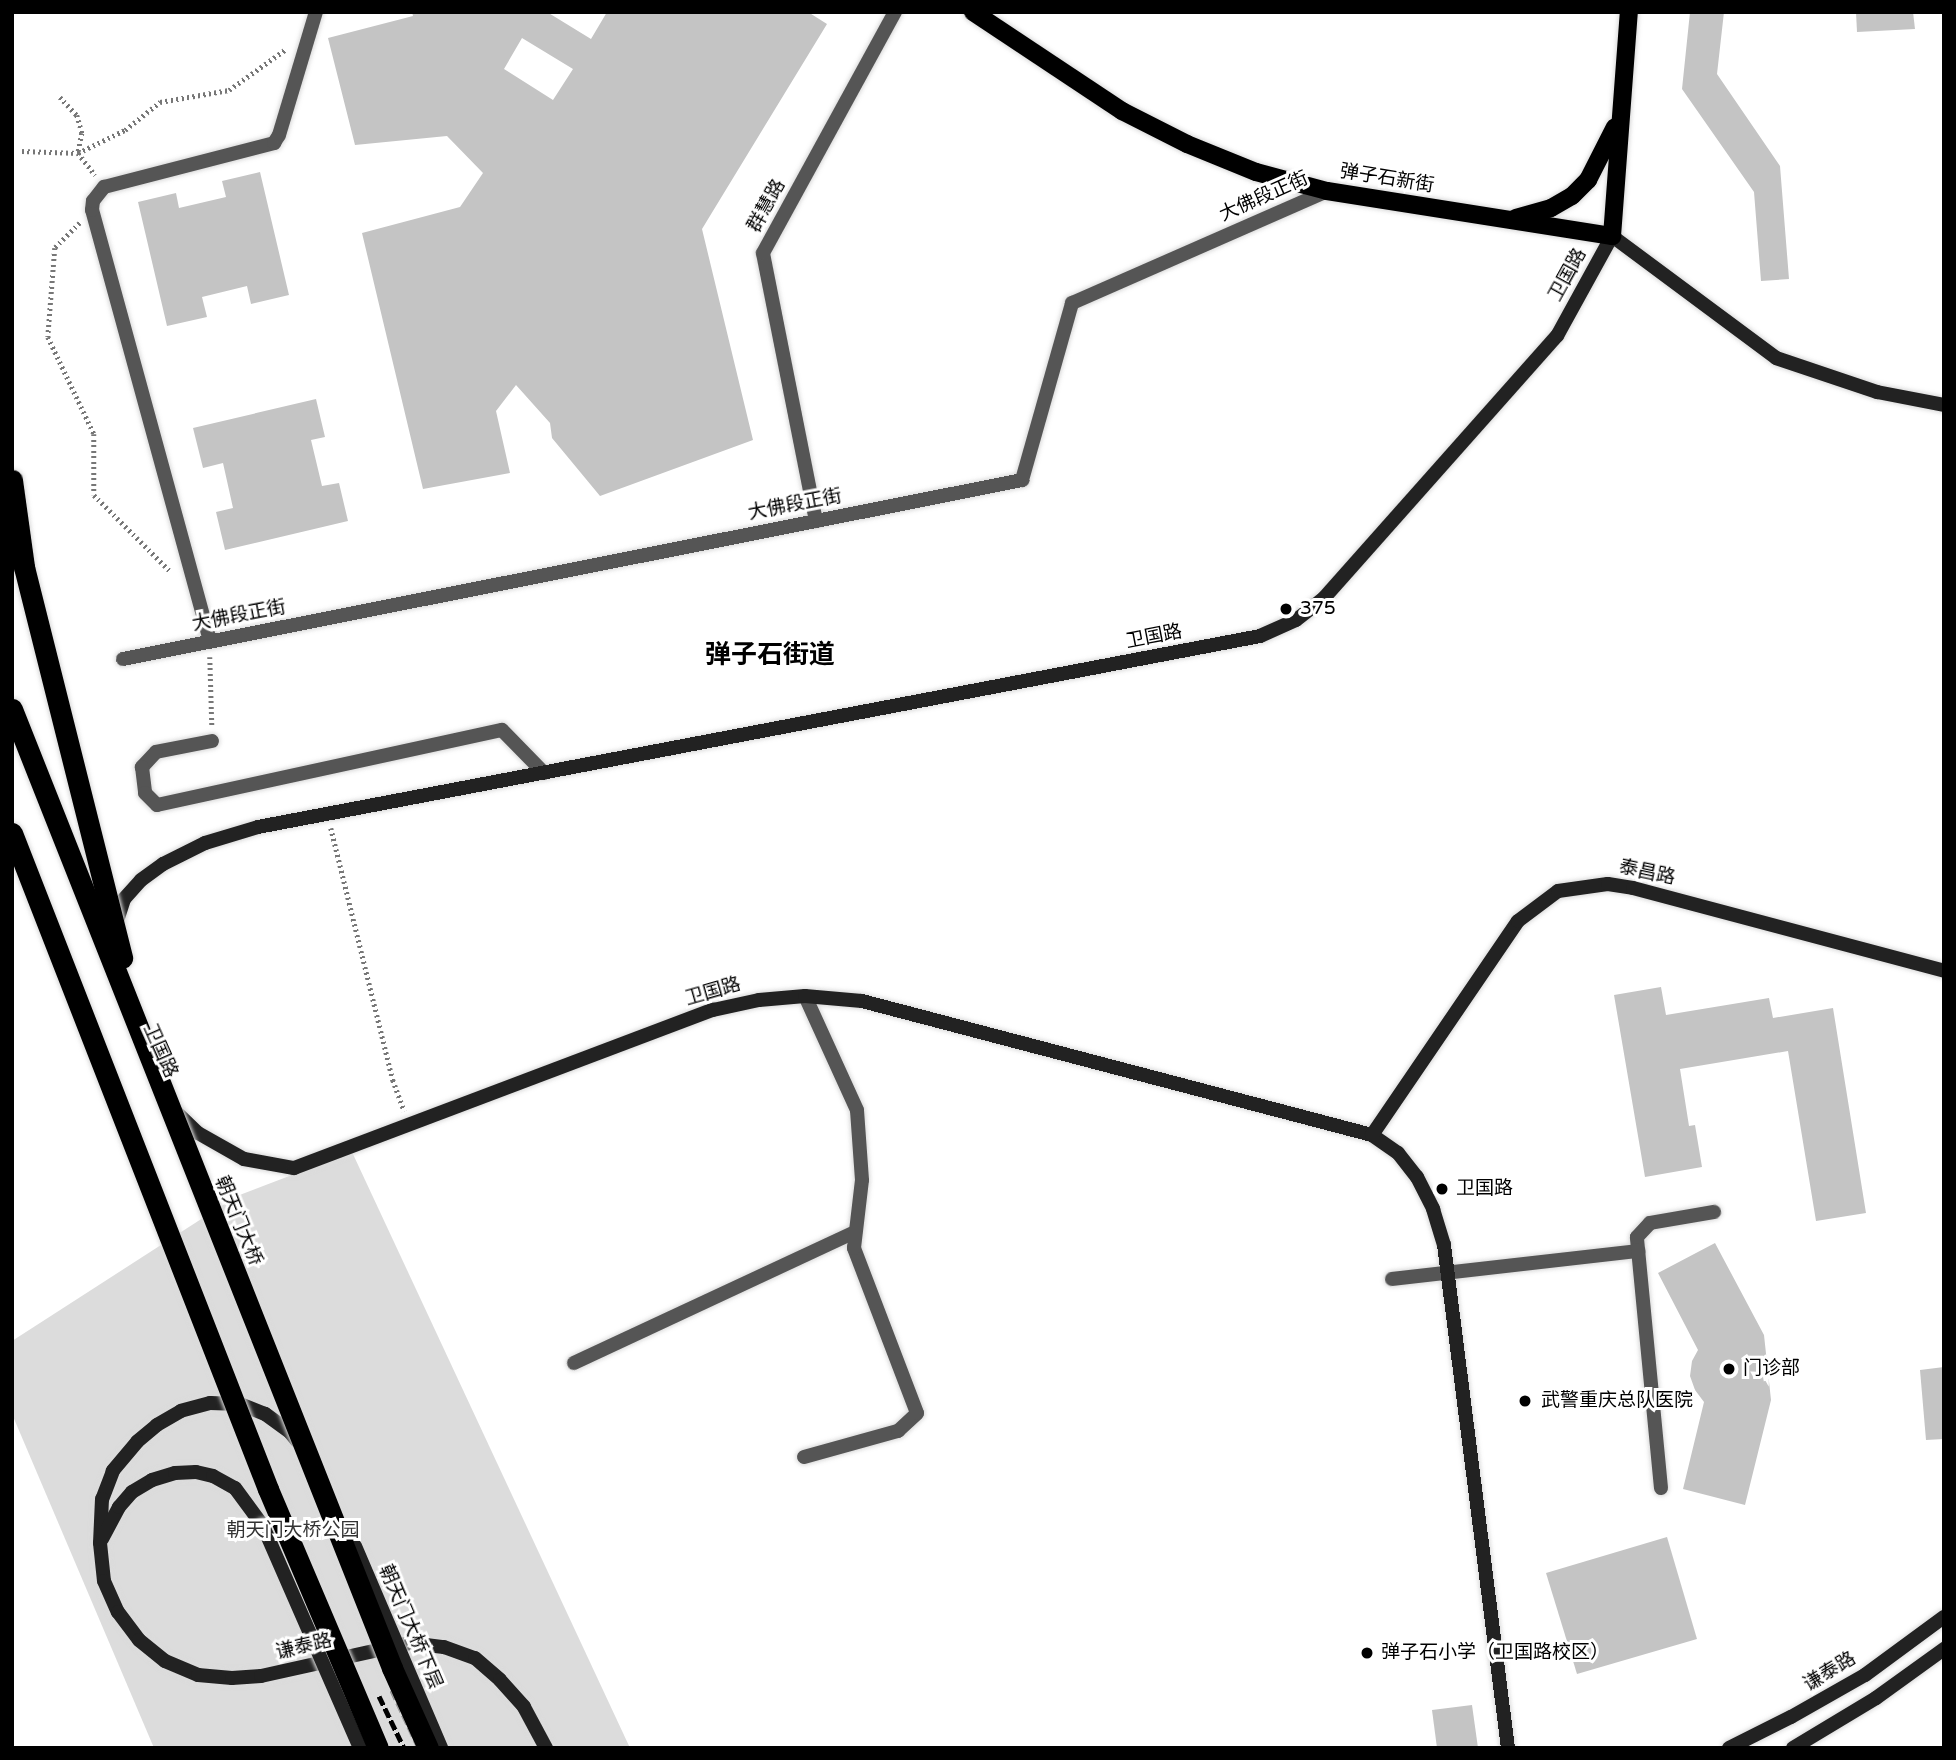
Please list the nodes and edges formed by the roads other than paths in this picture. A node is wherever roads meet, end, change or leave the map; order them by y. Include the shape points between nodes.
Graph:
1 (316, 12) edge
2 (895, 12) edge
3 (974, 12) edge
4 (1629, 12) edge
5 (1621, 115) junction
6 (1326, 191) junction
7 (1509, 220) junction
8 (1612, 236) junction
9 (1944, 405) edge
10 (12, 480) edge
11 (816, 521) junction
12 (210, 641) junction
13 (122, 659) dead end
14 (12, 709) edge
15 (212, 741) road end
16 (544, 772) junction
17 (12, 833) edge
18 (1944, 971) edge
19 (805, 996) junction
20 (147, 1055) junction
21 (1372, 1135) junction
22 (1714, 1212) dead end
23 (855, 1233) junction
24 (1638, 1251) junction
25 (1449, 1273) junction
26 (1392, 1279) dead end
27 (574, 1363) dead end
28 (804, 1457) dead end
29 (328, 1481) joint
30 (1661, 1488) dead end
31 (100, 1543) junction
32 (1944, 1617) edge
33 (1944, 1649) edge
34 (360, 1748) edge
35 (378, 1748) edge
36 (428, 1748) edge
37 (441, 1748) edge
38 (546, 1748) edge
39 (1508, 1748) edge
40 (1728, 1748) edge
41 (1793, 1748) edge

1 - 12 street via 274,143 104,187 92,210
2 - 11 street, 群慧路 via 763,253
3 - 6 main road, 弹子石新街 via 1122,111 1176,139 1256,172
4 - 5 main road
5 - 7 main road via 1601,160 1572,196 1551,208
5 - 8 main road
6 - 7 main road, 弹子石新街
6 - 11 street, 大佛段正街 via 1072,303 1022,480
7 - 8 main road, 弹子石新街
8 - 9 street via 1776,358 1877,392
8 - 16 street, 卫国路 via 1556,336 1324,598 1296,620 1260,636
10 - 20 highway, bridge via 24,567
11 - 12 street, 大佛段正街
12 - 13 street, 大佛段正街
14 - 20 highway, 朝天门大桥, bridge
15 - 16 street via 156,752 142,767 145,793 157,804 502,730
16 - 19 street, 卫国路 via 258,827 205,843 141,880 124,899 109,945 121,1009 159,1096 198,1133 244,1159 294,1168 713,1010
17 - 35 highway, bridge via 268,1489
18 - 21 street, 泰昌路 via 1633,888 1608,884 1558,891 1518,921
19 - 21 street, 卫国路 via 862,1001
19 - 23 street via 857,1110 862,1180
20 - 36 highway, 朝天门大桥, bridge
21 - 25 street, 卫国路 via 1398,1153 1417,1177 1433,1209
22 - 24 street via 1650,1223 1637,1237
23 - 27 street
23 - 28 street via 853,1248 917,1413 898,1431
24 - 25 street
24 - 30 street
25 - 26 street
25 - 39 street, 卫国路
29 - 31 street, 谦泰路 via 290,1432 265,1414 240,1404 200,1405 157,1424 113,1471 102,1500
29 - 37 street, 朝天门大桥下层, bridge
31 - 34 street, bridge via 119,1507 152,1480 175,1473 213,1476 235,1488 263,1526
31 - 38 street, 谦泰路 via 104,1581 118,1612 138,1640 165,1661 198,1675 232,1678 261,1676 410,1643 444,1647 475,1658 500,1680 524,1707
32 - 40 street, 谦泰路 via 1865,1675
33 - 41 street via 1876,1698

